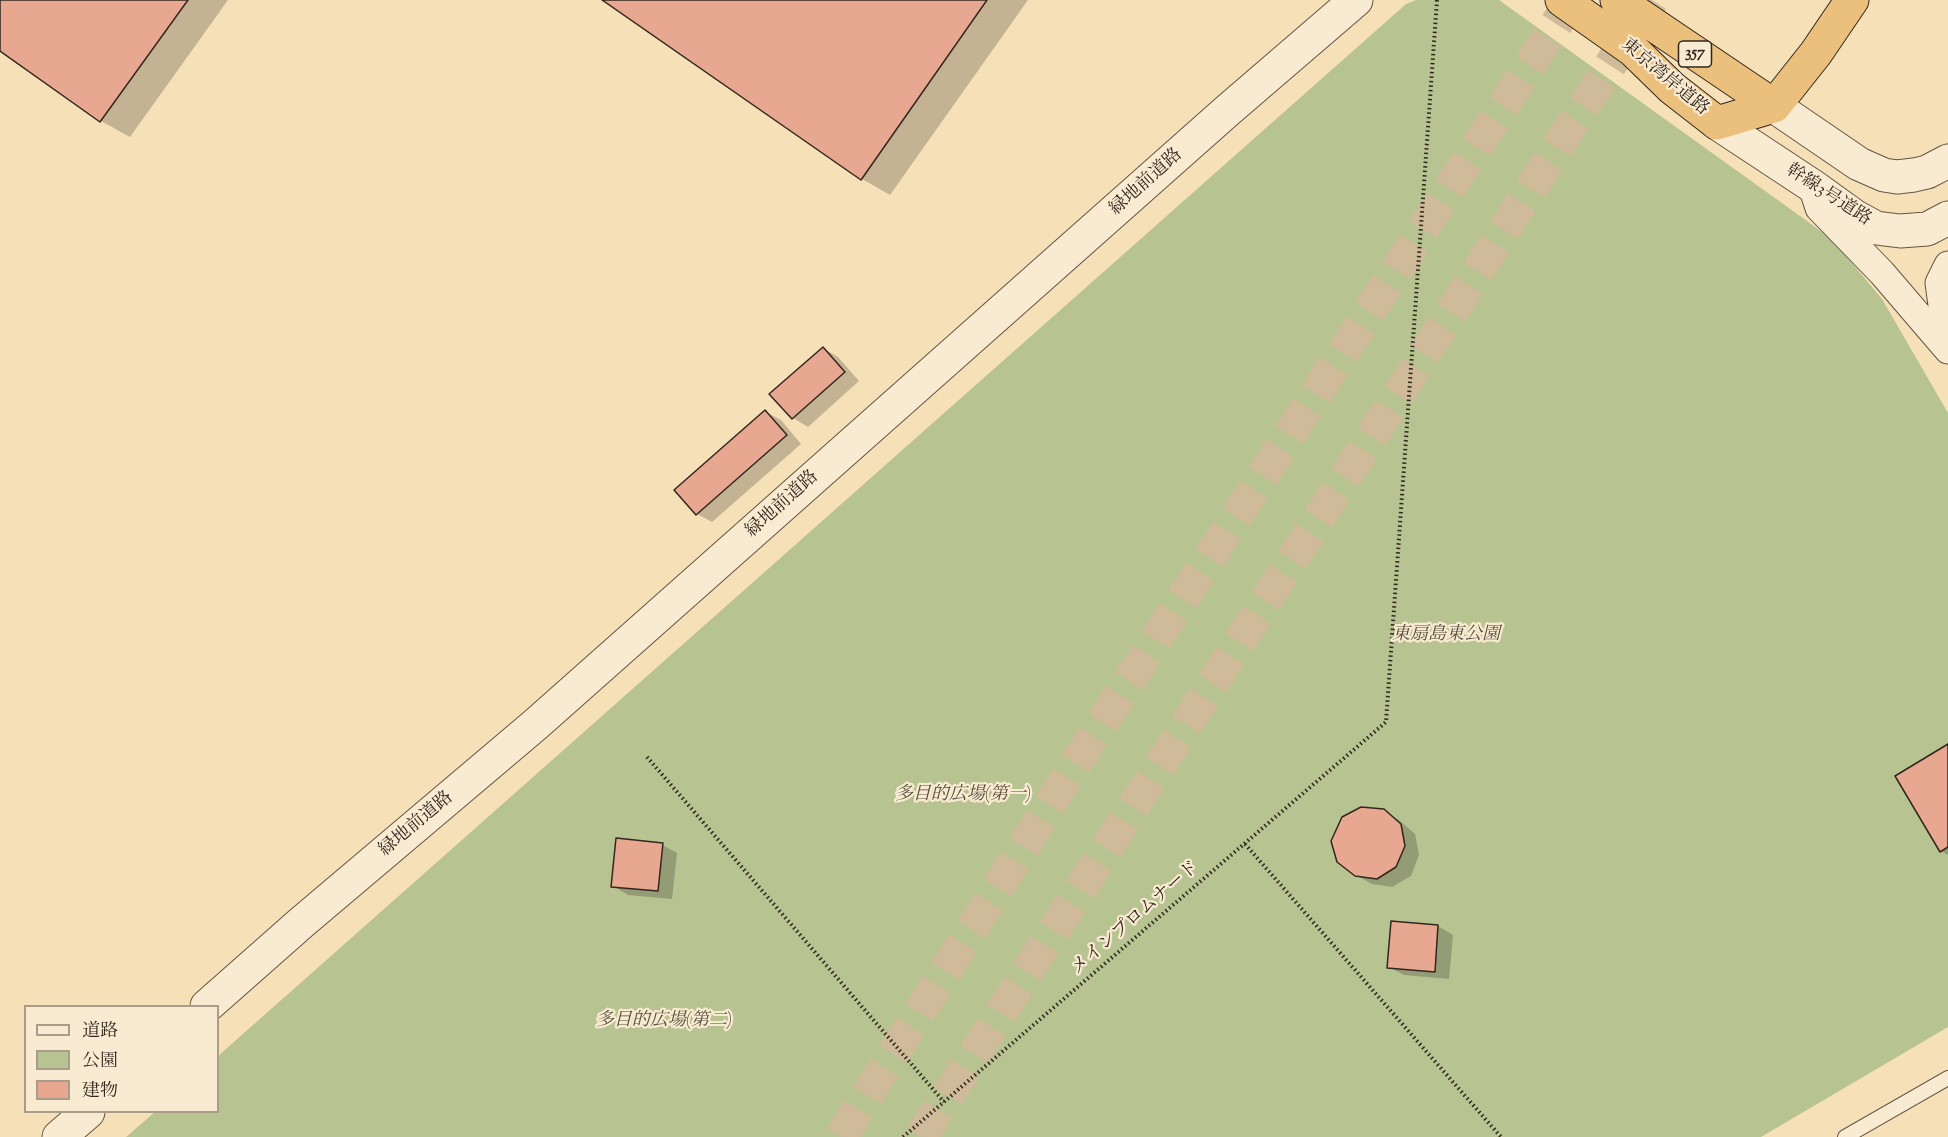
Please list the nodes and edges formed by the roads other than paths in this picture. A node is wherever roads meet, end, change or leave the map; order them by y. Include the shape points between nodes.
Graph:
1 (1356, 0) edge
2 (1562, 0) edge
3 (1617, 0) edge
4 (1852, 0) edge
5 (1774, 106) junction
6 (1717, 123) junction
7 (1948, 161) edge
8 (1811, 185) junction
9 (1948, 218) edge
10 (1948, 265) edge
11 (1948, 349) edge
12 (208, 1005) edge
13 (1948, 1078) edge
14 (87, 1113) edge
15 (59, 1137) edge
16 (1845, 1137) edge

1 - 12 street, 緑地前道路 via 542,719
2 - 6 highway, 東京湾岸道路 / 357 via 1633,50 1672,88
3 - 5 highway, 東京湾岸道路 / 357
4 - 5 highway
5 - 6 highway, 東京湾岸道路
5 - 7 street via 1859,164 1884,175 1914,175
6 - 8 street, 幹線3号道路
8 - 9 street, 幹線3号道路 via 1876,228 1928,229
8 - 11 street via 1819,208
10 - 11 street via 1939,283
13 - 16 lane
14 - 15 street

